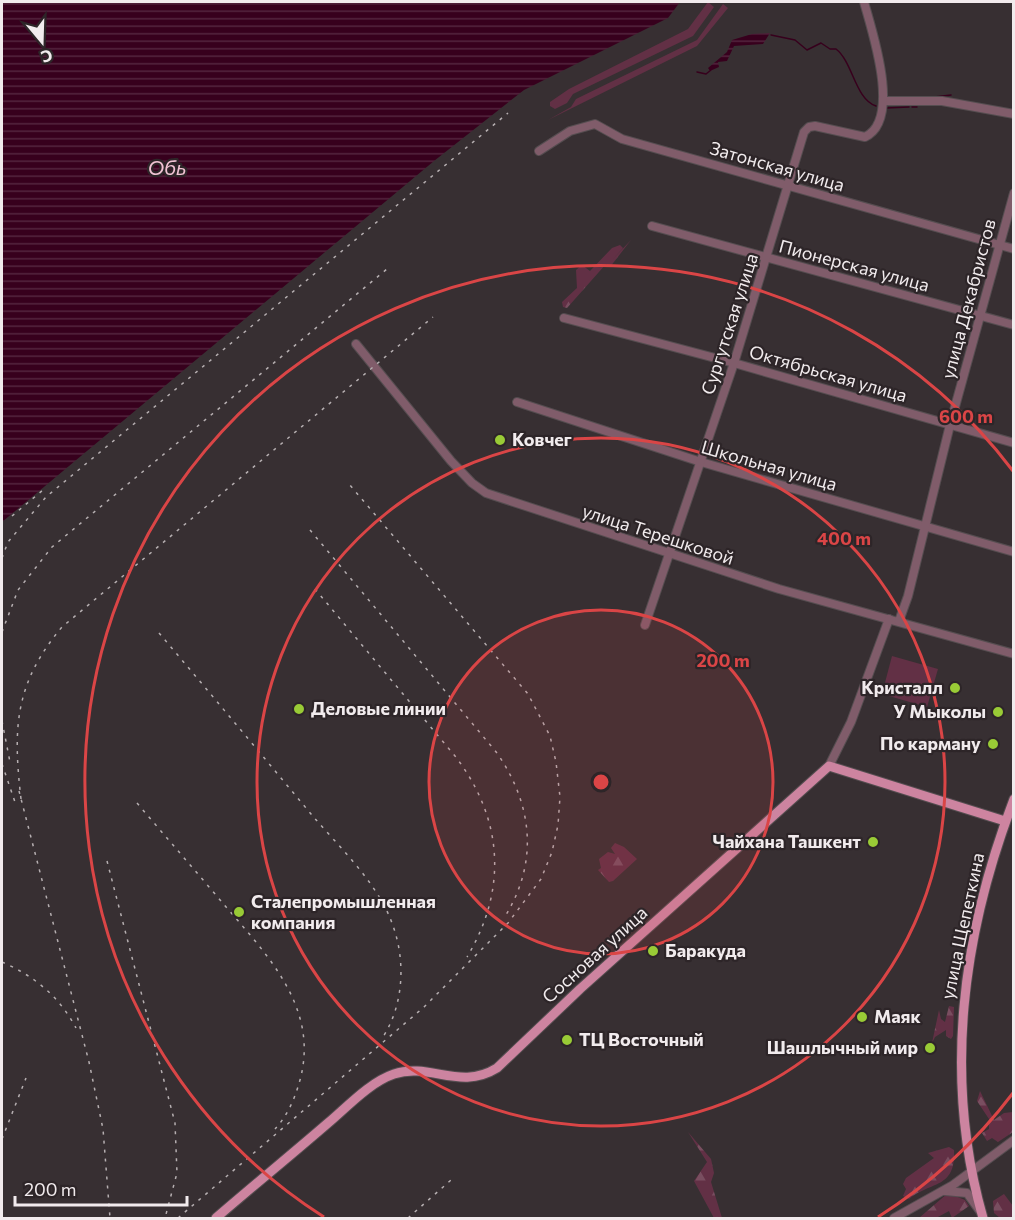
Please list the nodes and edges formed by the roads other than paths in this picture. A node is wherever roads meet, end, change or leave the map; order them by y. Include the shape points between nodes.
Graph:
1 (864, 2) edge
2 (883, 100) junction
3 (1014, 114) edge
4 (539, 151) dead end
5 (788, 186) junction
6 (1014, 193) edge
7 (652, 226) dead end
8 (999, 245) junction
9 (1014, 249) edge
10 (767, 258) junction
11 (979, 316) junction
12 (564, 318) dead end
13 (1014, 325) edge
14 (356, 344) dead end
15 (734, 363) junction
16 (517, 402) dead end
17 (950, 425) junction
18 (1014, 443) edge
19 (701, 462) junction
20 (924, 527) junction
21 (1014, 552) edge
22 (670, 554) junction
23 (889, 619) junction
24 (899, 621) junction
25 (645, 625) dead end
26 (1014, 654) edge
27 (829, 766) junction
28 (1014, 799) edge
29 (1005, 821) junction
30 (1014, 1140) edge
31 (972, 1170) junction
32 (943, 1191) junction
33 (982, 1215) edge
34 (216, 1218) edge
35 (894, 1218) edge

1 - 2 street via 881,65
2 - 3 street via 942,101
2 - 5 street, Сургутская улица via 877,127 865,137 809,127 801,138
4 - 5 street, Затонская улица via 570,131 595,124 622,139
5 - 8 street, Затонская улица
5 - 10 street, Сургутская улица
6 - 8 street, улица Декабристов
7 - 10 street, Пионерская улица
8 - 9 street, Затонская улица
8 - 11 street, улица Декабристов
10 - 11 street, Пионерская улица
10 - 15 street, Сургутская улица
11 - 13 street, Пионерская улица
11 - 17 street, улица Декабристов
12 - 15 street, Октябрьская улица
14 - 22 street, улица Терешковой via 451,461 486,493
15 - 17 street, Октябрьская улица
15 - 19 street, Сургутская улица
16 - 19 street, Школьная улица
17 - 18 street, Октябрьская улица
17 - 20 street, улица Декабристов
19 - 20 street, Школьная улица
19 - 22 street, Сургутская улица
20 - 21 street, Школьная улица
20 - 24 street, улица Декабристов
22 - 23 street, улица Терешковой
22 - 25 street, Сургутская улица
23 - 24 street, улица Терешковой
23 - 27 street via 851,722
24 - 26 street, улица Терешковой
27 - 29 main road
27 - 34 main road, Сосновая улица via 497,1068 481,1076 464,1078 410,1070 388,1076
28 - 29 main road, улица Щепеткина
29 - 31 main road, улица Щепеткина via 987,875 963,1002 961,1086
30 - 31 street
31 - 32 street
31 - 33 main road, улица Щепеткина
32 - 33 street via 968,1193
32 - 35 street

